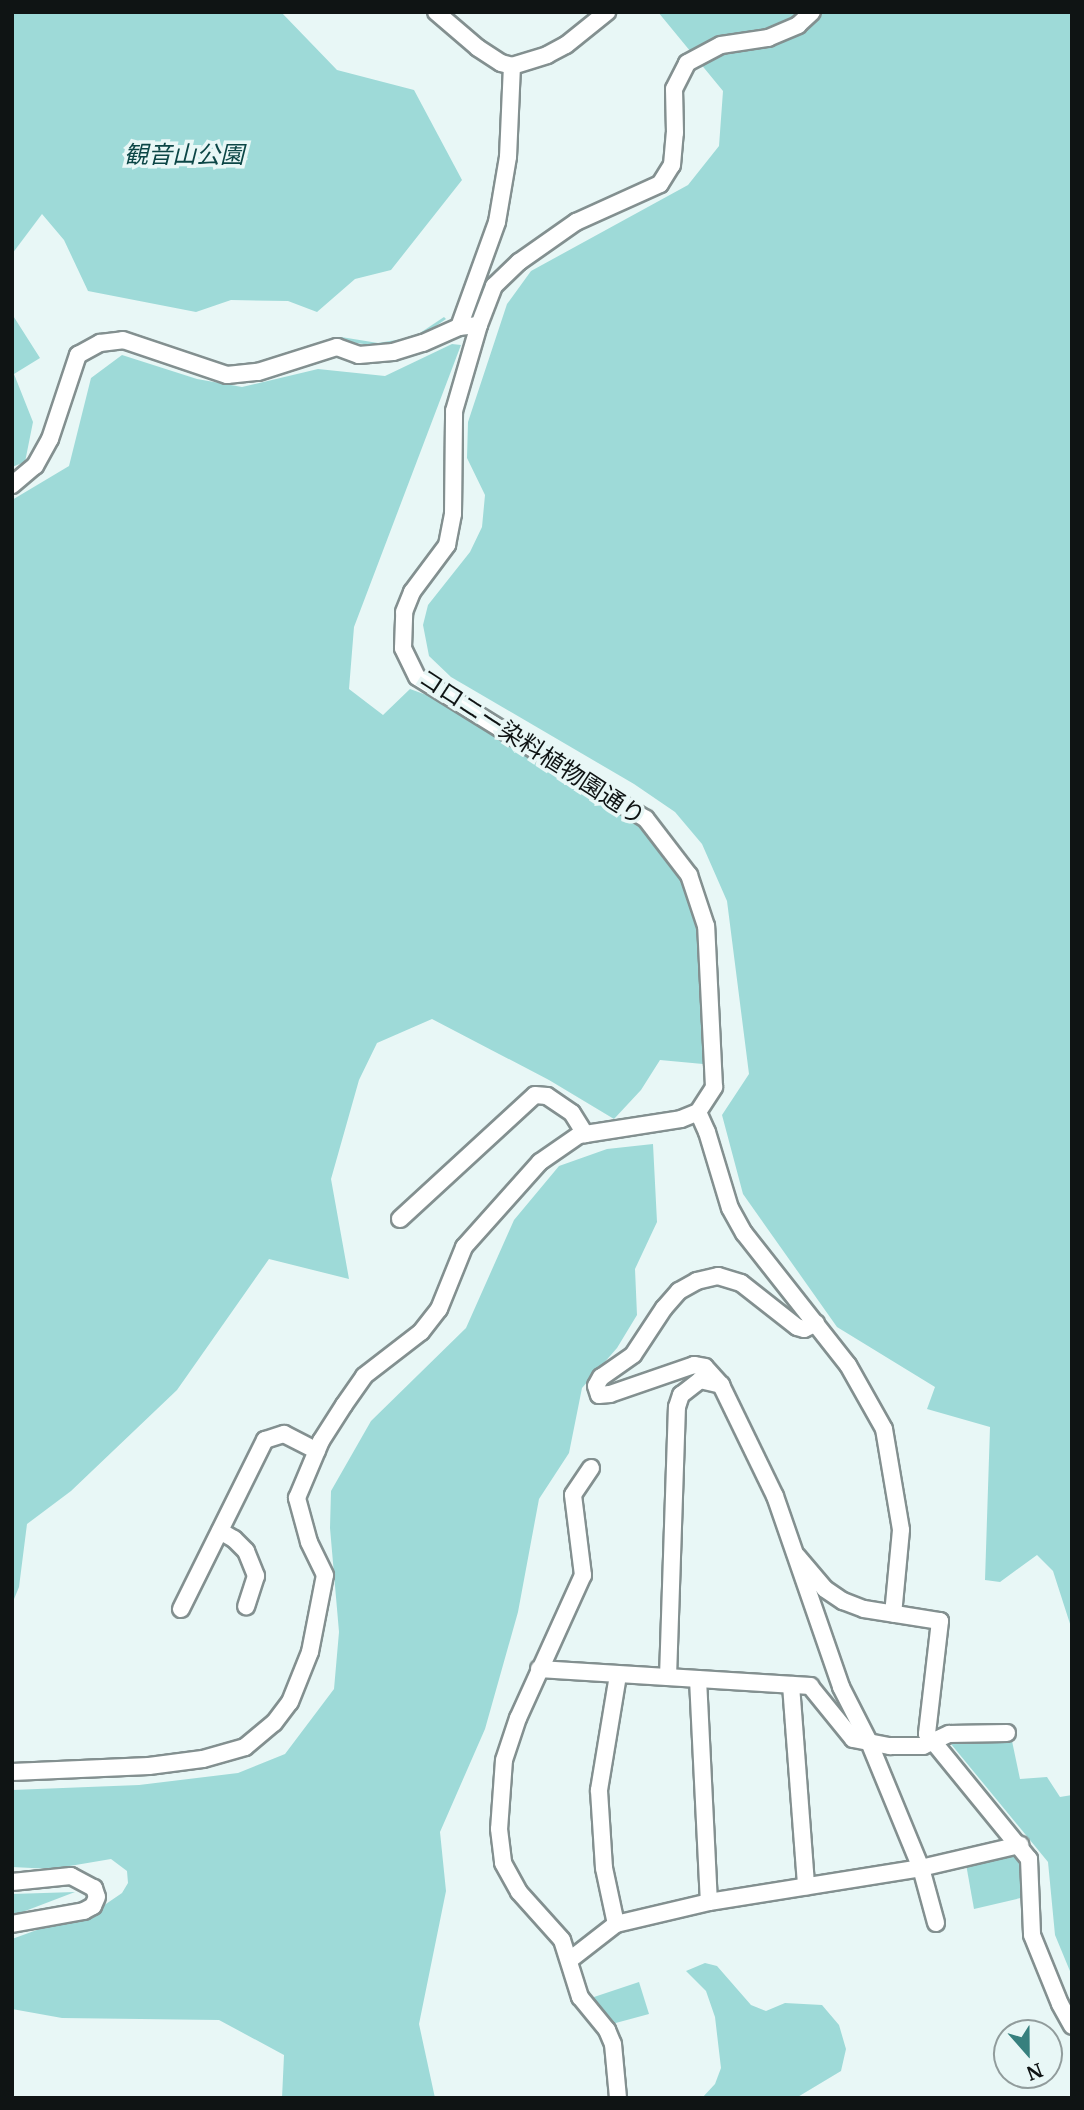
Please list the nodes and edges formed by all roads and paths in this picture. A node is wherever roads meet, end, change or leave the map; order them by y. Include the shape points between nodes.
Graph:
1 (436, 12) edge
2 (607, 12) edge
3 (812, 12) edge
4 (512, 66) junction
5 (479, 325) junction
6 (459, 327) junction
7 (12, 485) edge
8 (698, 1111) junction
9 (585, 1133) junction
10 (400, 1219) dead end
11 (816, 1322) junction
12 (722, 1385) junction
13 (317, 1451) junction
14 (591, 1468) dead end
15 (220, 1531) junction
16 (793, 1551) junction
17 (247, 1606) dead end
18 (181, 1609) dead end
19 (893, 1614) junction
20 (539, 1669) junction
21 (618, 1675) junction
22 (668, 1677) junction
23 (698, 1679) junction
24 (790, 1685) junction
25 (1007, 1733) dead end
26 (935, 1741) junction
27 (869, 1742) junction
28 (12, 1772) edge
29 (1020, 1845) junction
30 (921, 1868) junction
31 (12, 1882) edge
32 (806, 1886) junction
33 (709, 1902) junction
34 (936, 1923) dead end
35 (12, 1924) edge
36 (616, 1924) junction
37 (570, 1959) junction
38 (1072, 2026) edge
39 (618, 2098) edge

1 - 4 street via 500,64
2 - 4 street via 566,45
3 - 5 street, コロニー染料植物園通り via 798,25 768,38 721,45 687,63 674,89 671,165 660,184 576,222 519,262 494,286
4 - 6 street via 508,157 497,222
5 - 6 street
5 - 8 street, コロニー染料植物園通り via 454,411 453,514 447,545 412,592 404,612 403,648 417,677 646,819 689,875 706,926 713,1055 714,1087
6 - 7 street via 393,352 359,355 337,347 258,372 228,375 122,340 100,343 78,355 50,439 35,466
8 - 9 street via 671,1121
8 - 11 street via 730,1208 773,1271
9 - 10 street via 572,1113 547,1096 534,1095
9 - 13 street via 540,1163 464,1247 439,1309 421,1332 364,1376
11 - 12 street via 804,1329 797,1327 741,1283 718,1276 697,1281 679,1291 633,1355 601,1377 596,1386 599,1395 610,1395 694,1366 705,1367
11 - 19 street via 848,1365 884,1429 901,1530
12 - 16 street via 775,1496
12 - 22 street via 700,1380 681,1395 677,1407
13 - 15 street via 284,1434 265,1440
13 - 28 street via 297,1498 309,1542 325,1575 320,1611 290,1702 274,1723 245,1748 203,1759
14 - 20 street via 573,1495 583,1575
15 - 17 street via 246,1551 256,1576
15 - 18 street
16 - 19 street via 825,1590 843,1601
16 - 27 street via 841,1687
19 - 26 street via 940,1621 926,1734
20 - 21 street
20 - 37 street via 505,1760 499,1829 503,1863 519,1892 562,1940
21 - 22 street
21 - 36 street via 599,1790 604,1868
22 - 23 street
23 - 24 street
23 - 33 street
24 - 27 street via 810,1686 853,1739
24 - 32 street
25 - 26 street via 949,1734
26 - 27 street via 923,1746
26 - 29 street
27 - 30 street
29 - 30 street
29 - 38 street via 1029,1859 1032,1934
30 - 32 street
30 - 34 street
31 - 35 street via 71,1876 94,1888 97,1897 84,1912
32 - 33 street
33 - 36 street
36 - 37 street
37 - 39 street via 580,1997 613,2044

